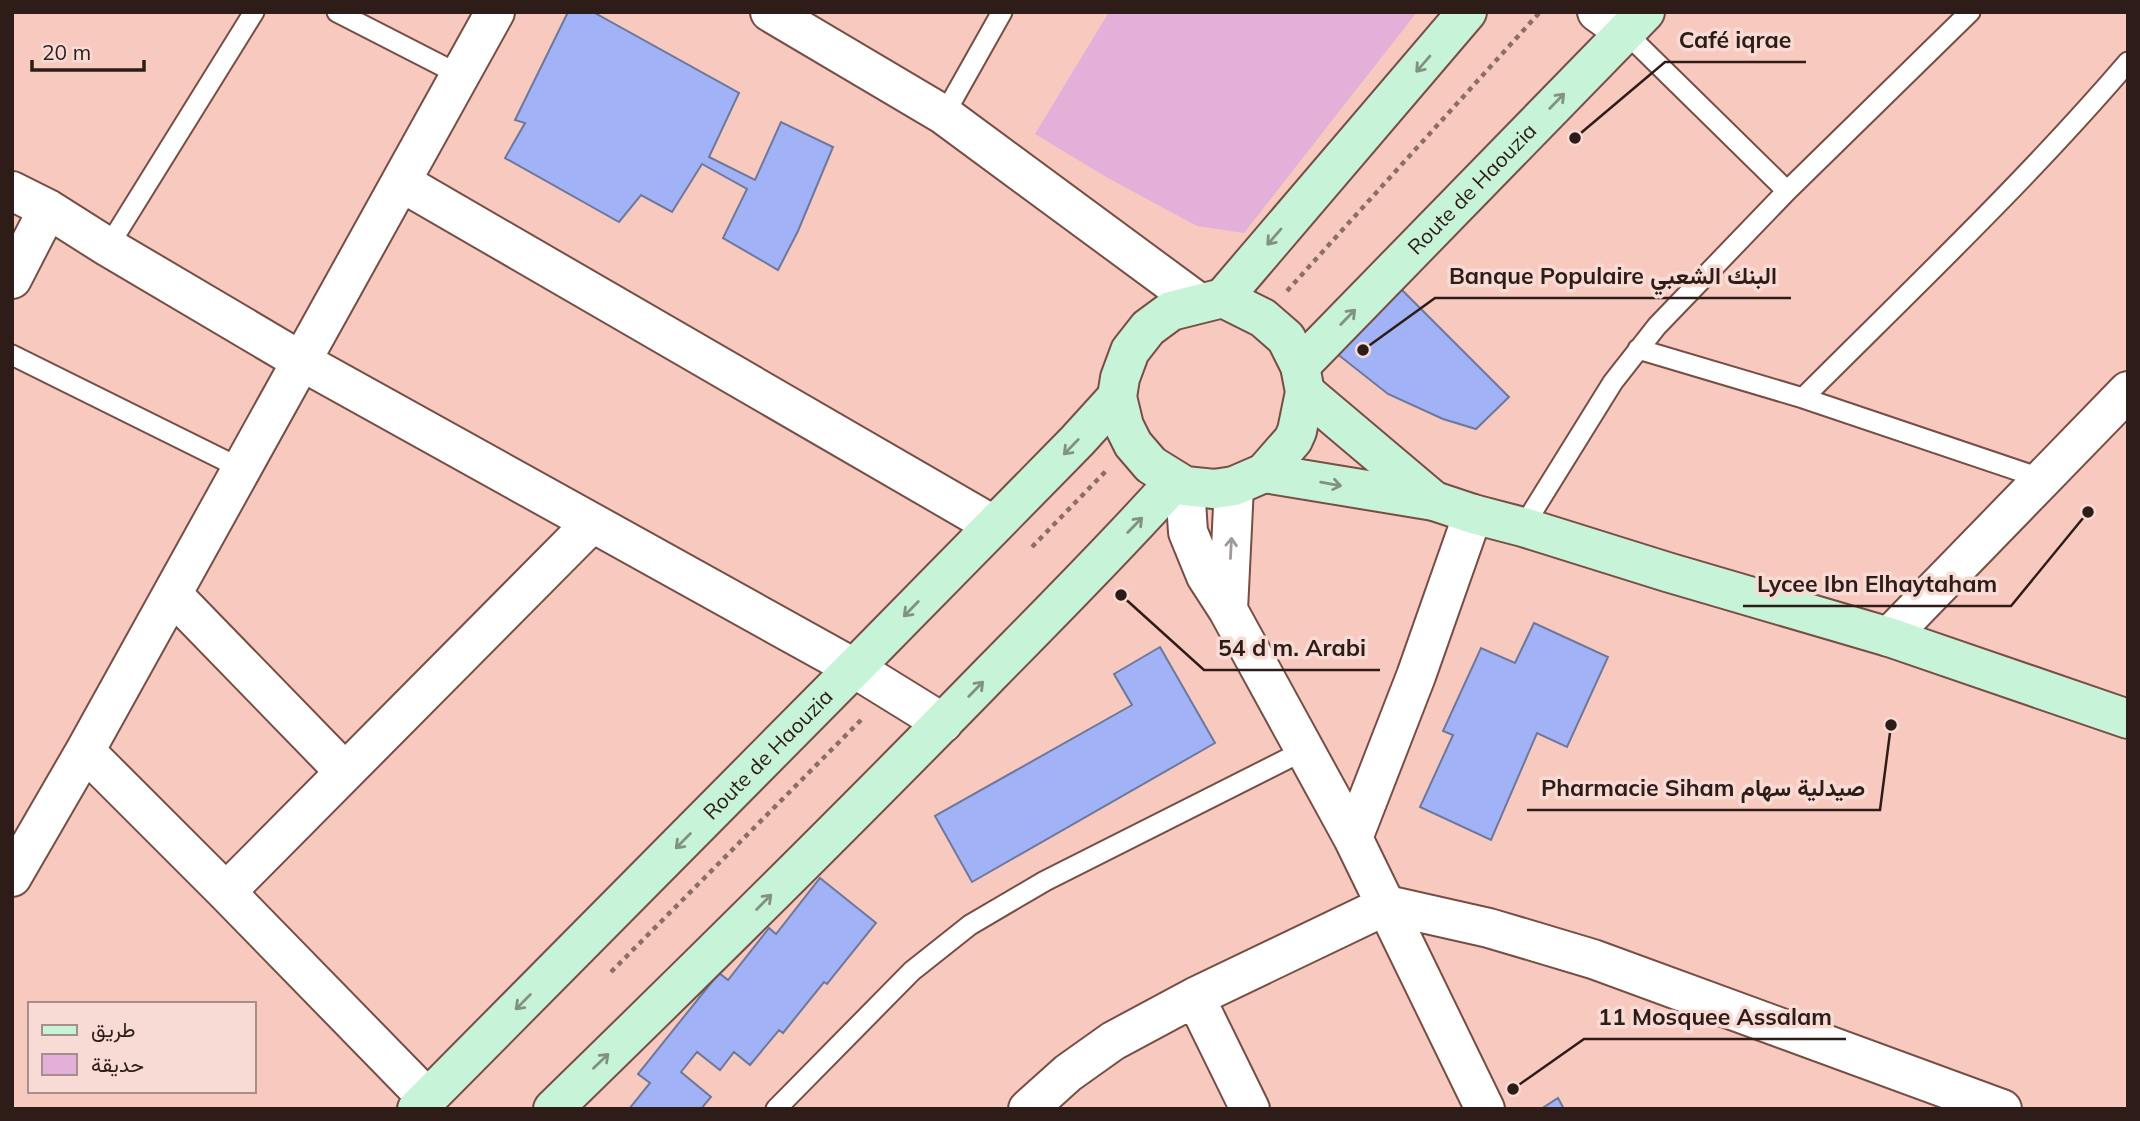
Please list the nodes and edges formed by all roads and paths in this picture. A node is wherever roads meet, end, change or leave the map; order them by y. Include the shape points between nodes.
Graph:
1 (254, 12) edge
2 (337, 12) edge
3 (495, 12) edge
4 (770, 12) edge
5 (1002, 12) edge
6 (1467, 12) edge
7 (1540, 12) edge
8 (1970, 12) edge
9 (1622, 19) edge
10 (2128, 62) edge
11 (460, 75) junction
12 (944, 115) junction
13 (401, 182) junction
14 (12, 191) edge
15 (1787, 191) junction
16 (48, 209) junction
17 (108, 247) junction
18 (12, 279) edge
19 (1211, 301) junction
20 (1263, 318) junction
21 (1638, 349) junction
22 (12, 355) edge
23 (301, 360) junction
24 (1302, 379) junction
25 (2128, 391) edge
26 (1117, 397) junction
27 (1803, 398) junction
28 (242, 469) junction
29 (2043, 478) junction
30 (1249, 479) junction
31 (1180, 483) junction
32 (1434, 501) junction
33 (1473, 514) junction
34 (592, 523) junction
35 (993, 525) junction
36 (1523, 527) junction
37 (172, 594) junction
38 (1227, 610) junction
39 (1889, 637) junction
40 (854, 668) junction
41 (2128, 719) edge
42 (943, 723) junction
43 (1305, 750) junction
44 (85, 751) junction
45 (345, 772) junction
46 (1353, 838) junction
47 (12, 877) edge
48 (226, 892) junction
49 (1387, 905) junction
50 (1195, 997) junction
51 (422, 1103) edge
52 (552, 1109) edge
53 (776, 1109) edge
54 (1028, 1109) edge
55 (1250, 1109) edge
56 (1485, 1109) edge
57 (2002, 1109) edge

1 - 17 lane
2 - 11 lane
3 - 11 street
4 - 12 street
5 - 12 lane
6 -> 19 street
7 - 20 path
8 - 15 lane
9 - 15 lane
24 -> 9 street, Route de Haouzia
10 - 27 lane via 2022,180
11 - 13 street
12 - 19 street
13 - 23 street
13 - 35 street
14 - 16 street
15 - 21 lane
16 - 17 street
16 - 18 street
17 - 23 street
19 - 20 street
19 - 26 street via 1171,312 1148,328 1130,351
20 - 24 street via 1286,338
21 - 27 lane
21 - 36 lane via 1612,382
22 - 28 lane
23 - 28 street
23 - 34 street
24 - 30 street via 1293,440
24 - 32 street
25 - 29 street
26 - 31 street via 1133,444 1151,465
26 -> 35 street, Route de Haouzia
27 - 29 lane
28 - 37 street
29 - 39 street
30 - 31 street via 1214,489
30 -> 32 street
38 -> 30 street
31 - 38 street via 1188,532 1206,576
42 -> 31 street
32 - 33 street
33 - 36 street
33 - 46 street
34 - 40 street
34 - 45 street
35 -> 40 street, Route de Haouzia
36 - 39 street
37 - 44 street
37 - 45 street
38 - 43 street
39 - 41 street
40 - 42 street
40 -> 51 street, Route de Haouzia
52 -> 42 street
43 - 46 street
43 - 53 lane via 1045,881 970,925 912,971
44 - 47 street
44 - 48 street
45 - 48 street
46 - 49 street
48 - 51 street
49 - 50 street
49 - 56 street
49 - 57 street via 1489,928 1593,959
50 - 54 street via 1113,1041
50 - 55 street

